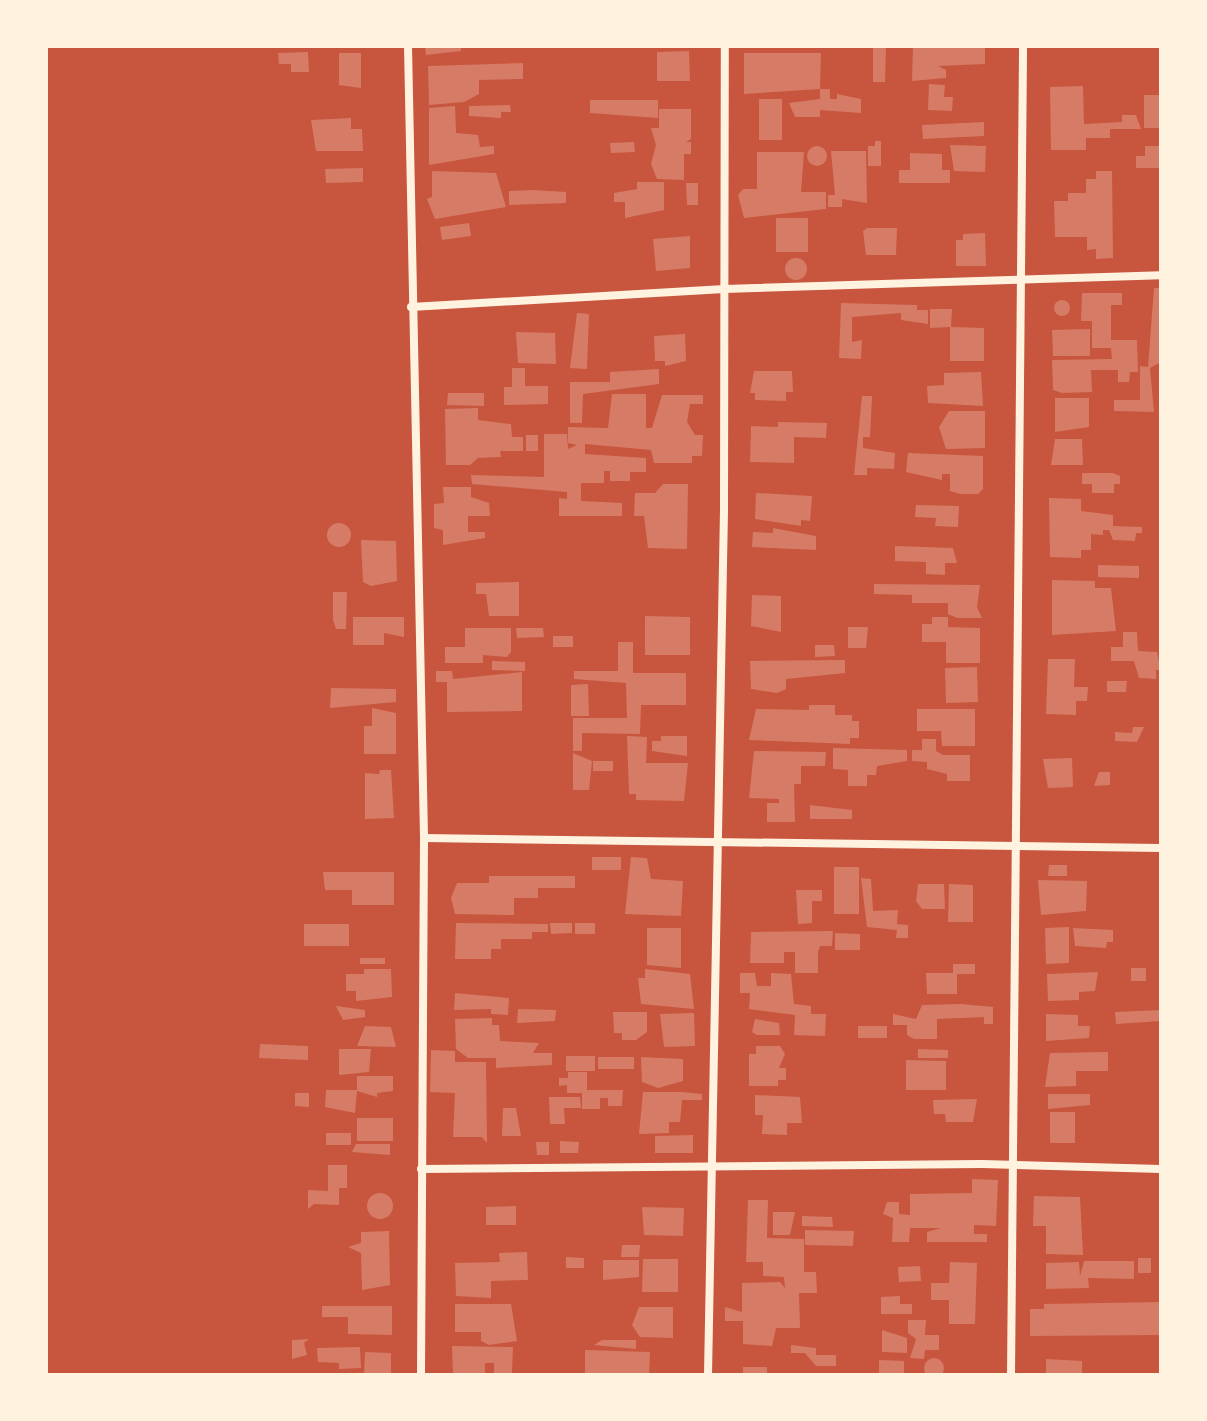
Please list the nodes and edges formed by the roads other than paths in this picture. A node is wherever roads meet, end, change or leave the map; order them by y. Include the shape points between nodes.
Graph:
1 (408, 46) edge
2 (725, 46) edge
3 (1023, 46) edge
4 (1161, 275) edge
5 (1020, 281) junction
6 (724, 289) junction
7 (411, 307) junction
8 (424, 838) junction
9 (719, 841) junction
10 (1012, 846) junction
11 (1161, 848) edge
12 (1014, 1165) junction
13 (714, 1167) junction
14 (421, 1169) junction
15 (1161, 1169) edge
16 (421, 1375) edge
17 (708, 1375) edge
18 (1011, 1375) edge

1 - 7 street
2 - 6 street
3 - 5 street
4 - 5 street
5 - 6 street
5 - 10 street
6 - 7 street
6 - 9 street
7 - 8 street
8 - 9 street
8 - 14 street
9 - 10 street
9 - 13 street
10 - 11 street
10 - 12 street
12 - 13 street
12 - 15 street
12 - 18 street
13 - 14 street
13 - 17 street
14 - 16 street

